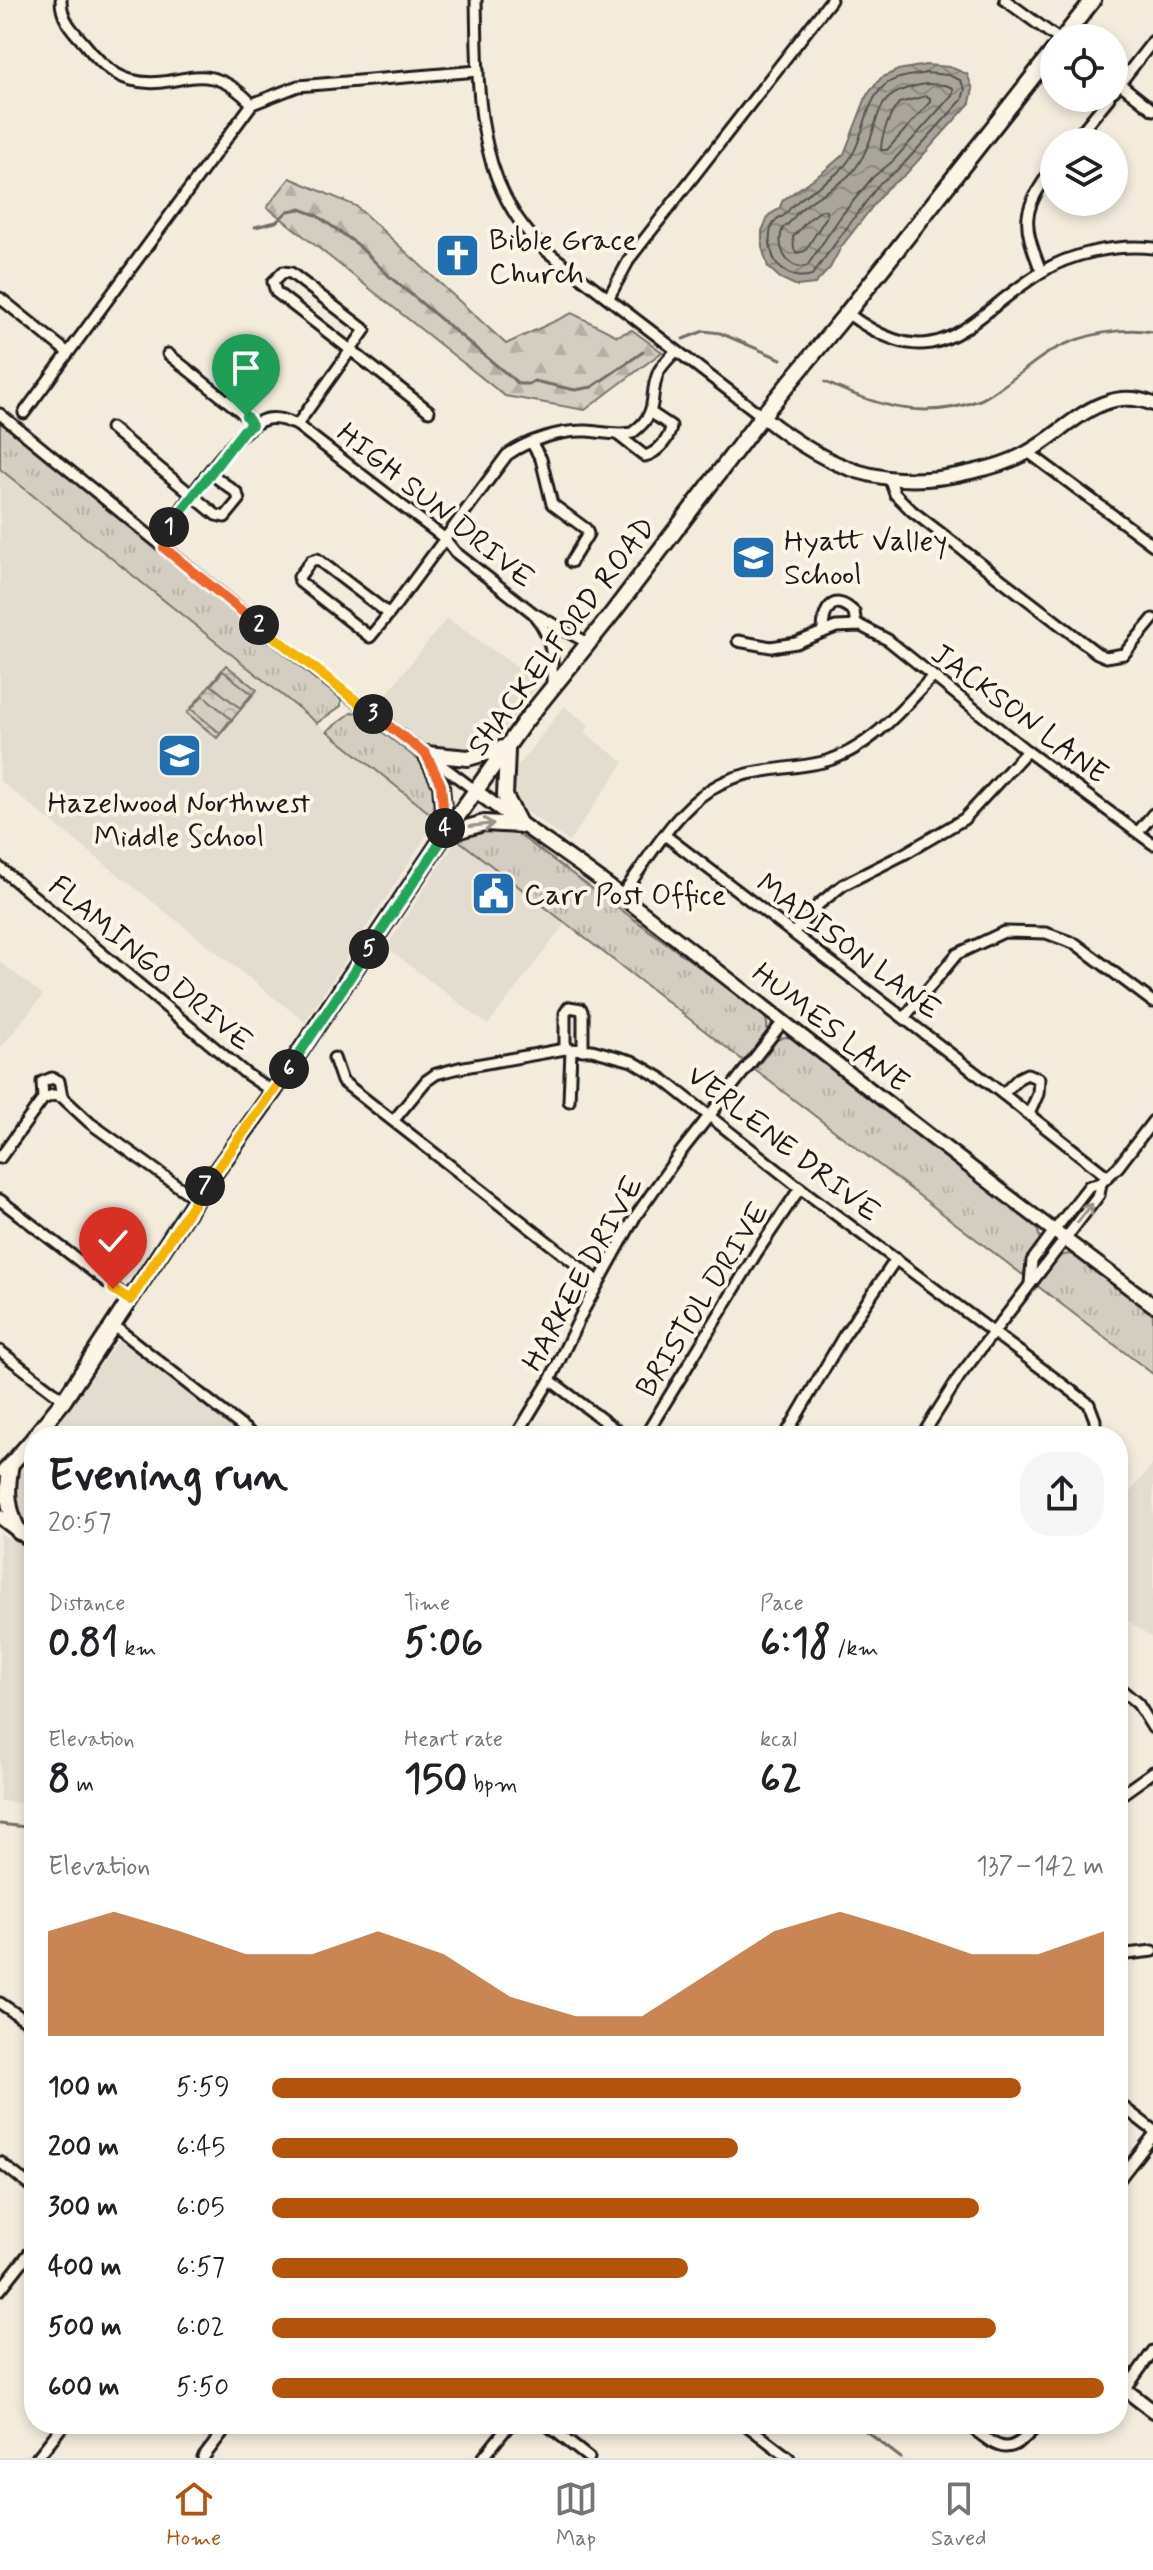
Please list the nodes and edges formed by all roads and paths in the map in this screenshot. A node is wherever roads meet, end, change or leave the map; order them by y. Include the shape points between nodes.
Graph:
1 (61, 0) edge
2 (476, 0) edge
3 (831, 0) edge
4 (1005, 0) edge
5 (1093, 0) edge
6 (1074, 24) edge
7 (1040, 26) edge
8 (1153, 41) edge
9 (1040, 68) edge
10 (478, 71) junction
11 (1128, 71) edge
12 (1128, 93) edge
13 (252, 104) junction
14 (1153, 110) edge
15 (1098, 112) edge
16 (1084, 128) edge
17 (1040, 188) edge
18 (1153, 248) edge
19 (1041, 271) junction
20 (609, 297) junction
21 (0, 298) edge
22 (847, 313) junction
23 (351, 350) junction
24 (676, 351) junction
25 (67, 352) junction
26 (168, 354) dead end
27 (1153, 404) edge
28 (429, 411) dead end
29 (650, 412) junction
30 (24, 413) dead end
31 (0, 414) edge
32 (762, 416) junction
33 (252, 425) junction
34 (297, 425) junction
35 (111, 428) dead end
36 (618, 435) junction
37 (531, 442) junction
38 (1028, 452) junction
39 (210, 473) junction
40 (890, 480) junction
41 (193, 494) junction
42 (444, 538) junction
43 (1153, 545) edge
44 (164, 548) junction
45 (571, 562) dead end
46 (533, 613) junction
47 (389, 614) junction
48 (1153, 619) edge
49 (856, 625) junction
50 (823, 632) junction
51 (738, 641) dead end
52 (588, 643) junction
53 (932, 677) junction
54 (552, 685) junction
55 (507, 747) junction
56 (1027, 751) junction
57 (426, 754) junction
58 (476, 791) junction
59 (1153, 814) edge
60 (520, 825) junction
61 (1138, 832) junction
62 (445, 834) junction
63 (666, 836) junction
64 (1153, 844) edge
65 (0, 868) edge
66 (621, 896) junction
67 (794, 932) junction
68 (1153, 1002) edge
69 (904, 1018) junction
70 (782, 1023) junction
71 (568, 1050) junction
72 (583, 1050) junction
73 (334, 1058) dead end
74 (273, 1092) junction
75 (1003, 1094) junction
76 (569, 1101) dead end
77 (1029, 1114) junction
78 (710, 1115) junction
79 (394, 1120) junction
80 (1153, 1121) edge
81 (0, 1158) edge
82 (1105, 1180) junction
83 (800, 1188) junction
84 (196, 1199) junction
85 (0, 1200) edge
86 (1059, 1236) junction
87 (896, 1259) junction
88 (599, 1282) junction
89 (130, 1300) junction
90 (1153, 1305) edge
91 (114, 1326) junction
92 (993, 1332) junction
93 (0, 1351) edge
94 (550, 1380) junction
95 (64, 1400) junction
96 (44, 1426) edge
97 (241, 1426) edge
98 (522, 1426) edge
99 (611, 1426) edge
100 (651, 1426) edge
101 (791, 1426) edge
102 (928, 1426) edge
103 (1095, 1426) edge
104 (24, 1448) edge
105 (6, 1465) edge
106 (0, 1476) edge
107 (0, 1517) edge
108 (0, 1530) edge
109 (19, 1532) junction
110 (24, 1536) edge
111 (1128, 1696) edge
112 (1153, 1728) edge
113 (1153, 1772) edge
114 (1128, 1790) edge
115 (1153, 1951) edge
116 (1128, 1954) edge
117 (0, 2003) edge
118 (24, 2019) edge
119 (1128, 2112) edge
120 (1153, 2133) edge
121 (0, 2162) edge
122 (1128, 2167) edge
123 (24, 2181) edge
124 (24, 2260) edge
125 (0, 2290) edge
126 (1153, 2351) edge
127 (1128, 2379) edge
128 (1128, 2392) edge
129 (1153, 2411) edge
130 (56, 2434) edge
131 (221, 2434) edge
132 (502, 2434) edge
133 (559, 2434) edge
134 (758, 2434) edge
135 (980, 2434) edge
136 (1031, 2434) edge
137 (37, 2458) edge
138 (203, 2458) edge
139 (483, 2458) edge
140 (589, 2458) edge
141 (789, 2458) edge

1 - 13 street via 67,23 114,72 142,82 202,76 230,86
2 - 10 street
3 - 20 street via 630,258
4 - 7 street
5 - 6 main road
8 - 11 street
9 - 22 main road, SHACKELFORD ROAD
10 - 13 street via 298,86
10 - 20 street via 486,147 512,210 544,248
12 - 14 street
13 - 25 street
15 - 16 street
17 - 19 street via 1026,224
18 - 19 street via 1101,251
19 - 22 street via 961,332 938,342 888,339
20 - 24 street
21 - 25 street
22 - 32 main road, SHACKELFORD ROAD
23 - 23 street via 365,330 291,273 276,276 276,292
23 - 28 street
23 - 34 street
24 - 29 street via 660,369
24 - 32 street
25 - 30 street
26 - 33 street
27 - 38 street via 1123,399 1097,405
29 - 36 street via 641,427
29 - 36 street via 671,426 654,454 645,456
31 - 44 street
32 - 40 street via 829,462
32 - 52 main road, SHACKELFORD ROAD
33 - 34 street, HIGH SUN DRIVE via 274,418
33 - 39 street
34 - 42 street, HIGH SUN DRIVE
35 - 41 street
36 - 37 street via 585,431
37 - 42 street via 507,455
37 - 45 street via 541,459 552,504 588,534
38 - 40 street via 954,476
38 - 43 street
39 - 41 street
39 - 41 street via 239,500 225,517
40 - 48 street via 895,494 912,511 1097,653 1124,654
41 - 44 street via 168,528
42 - 46 street, HIGH SUN DRIVE
42 - 47 street
44 - 57 street
46 - 52 street, HIGH SUN DRIVE
46 - 54 street via 551,645
47 - 47 street via 370,637 299,577 317,559
49 - 50 street
49 - 50 street, JACKSON LANE via 854,612 838,602 826,613
49 - 53 street, JACKSON LANE via 888,640
50 - 51 street via 771,647
52 - 54 main road, SHACKELFORD ROAD
53 - 56 street, JACKSON LANE
53 - 63 street via 864,743 825,761 731,777 693,801
54 - 55 main road, SHACKELFORD ROAD
55 - 57 main road via 468,758
55 - 58 main road, SHACKELFORD ROAD
55 - 60 main road via 505,796
56 - 61 street, JACKSON LANE
56 - 67 street via 964,819 843,885
57 - 58 street
57 - 62 main road via 441,785
58 - 60 street, HUMES LANE
58 - 62 main road, SHACKELFORD ROAD
59 - 61 street
62 -> 60 main road via 484,823
60 - 66 street, HUMES LANE
61 - 64 street, JACKSON LANE
62 - 74 main road, SHACKELFORD ROAD
63 - 66 street
63 - 67 street, MADISON LANE
65 - 74 street, FLAMINGO DRIVE
66 - 70 street, HUMES LANE
67 - 69 street, MADISON LANE
68 - 69 street via 1076,944 1046,933 1004,932 957,954
69 - 75 street, MADISON LANE
70 - 78 street, HARKEE DRIVE
70 - 86 street, HUMES LANE
71 - 72 street, VERLENE DRIVE
71 - 72 street via 565,1013 573,1006 583,1014
71 - 76 street
71 - 79 street, VERLENE DRIVE via 436,1074
72 - 78 street, VERLENE DRIVE via 646,1068
73 - 79 street via 342,1081
74 - 84 main road, SHACKELFORD ROAD
75 - 77 street, MADISON LANE
75 - 77 street via 1027,1074 1039,1079
77 - 82 street, MADISON LANE
78 - 83 street, VERLENE DRIVE
78 - 88 street, HARKEE DRIVE via 635,1217
79 - 88 street
80 - 82 street
81 - 84 street via 53,1097
82 - 86 street via 1099,1195
83 - 87 street, VERLENE DRIVE
83 - 100 street, BRISTOL DRIVE
84 - 89 main road, SHACKELFORD ROAD
85 - 89 street
86 - 90 street, HUMES LANE
86 - 92 street
87 - 92 street, VERLENE DRIVE
87 - 101 street
88 - 94 street, HARKEE DRIVE
89 - 91 main road, SHACKELFORD ROAD
91 - 95 main road, SHACKELFORD ROAD
91 - 97 street
92 - 102 street
92 - 103 street, VERLENE DRIVE via 1089,1404
93 - 95 street
94 - 98 street, HARKEE DRIVE
94 - 99 street
95 - 96 main road, SHACKELFORD ROAD
104 - 105 main road, SHACKELFORD ROAD
105 - 106 main road, SHACKELFORD ROAD
105 - 109 main road via 7,1501
107 - 109 street
108 - 109 main road
109 - 110 street
111 - 112 street
113 - 114 street
115 - 116 street
117 - 118 street
119 - 120 street
120 - 122 street
121 - 123 street
124 - 125 street
126 - 127 street
128 - 129 street
130 - 137 street
131 - 138 street
132 - 139 street
133 - 140 street
134 - 141 street
135 - 136 street via 1008,2451 1019,2448

